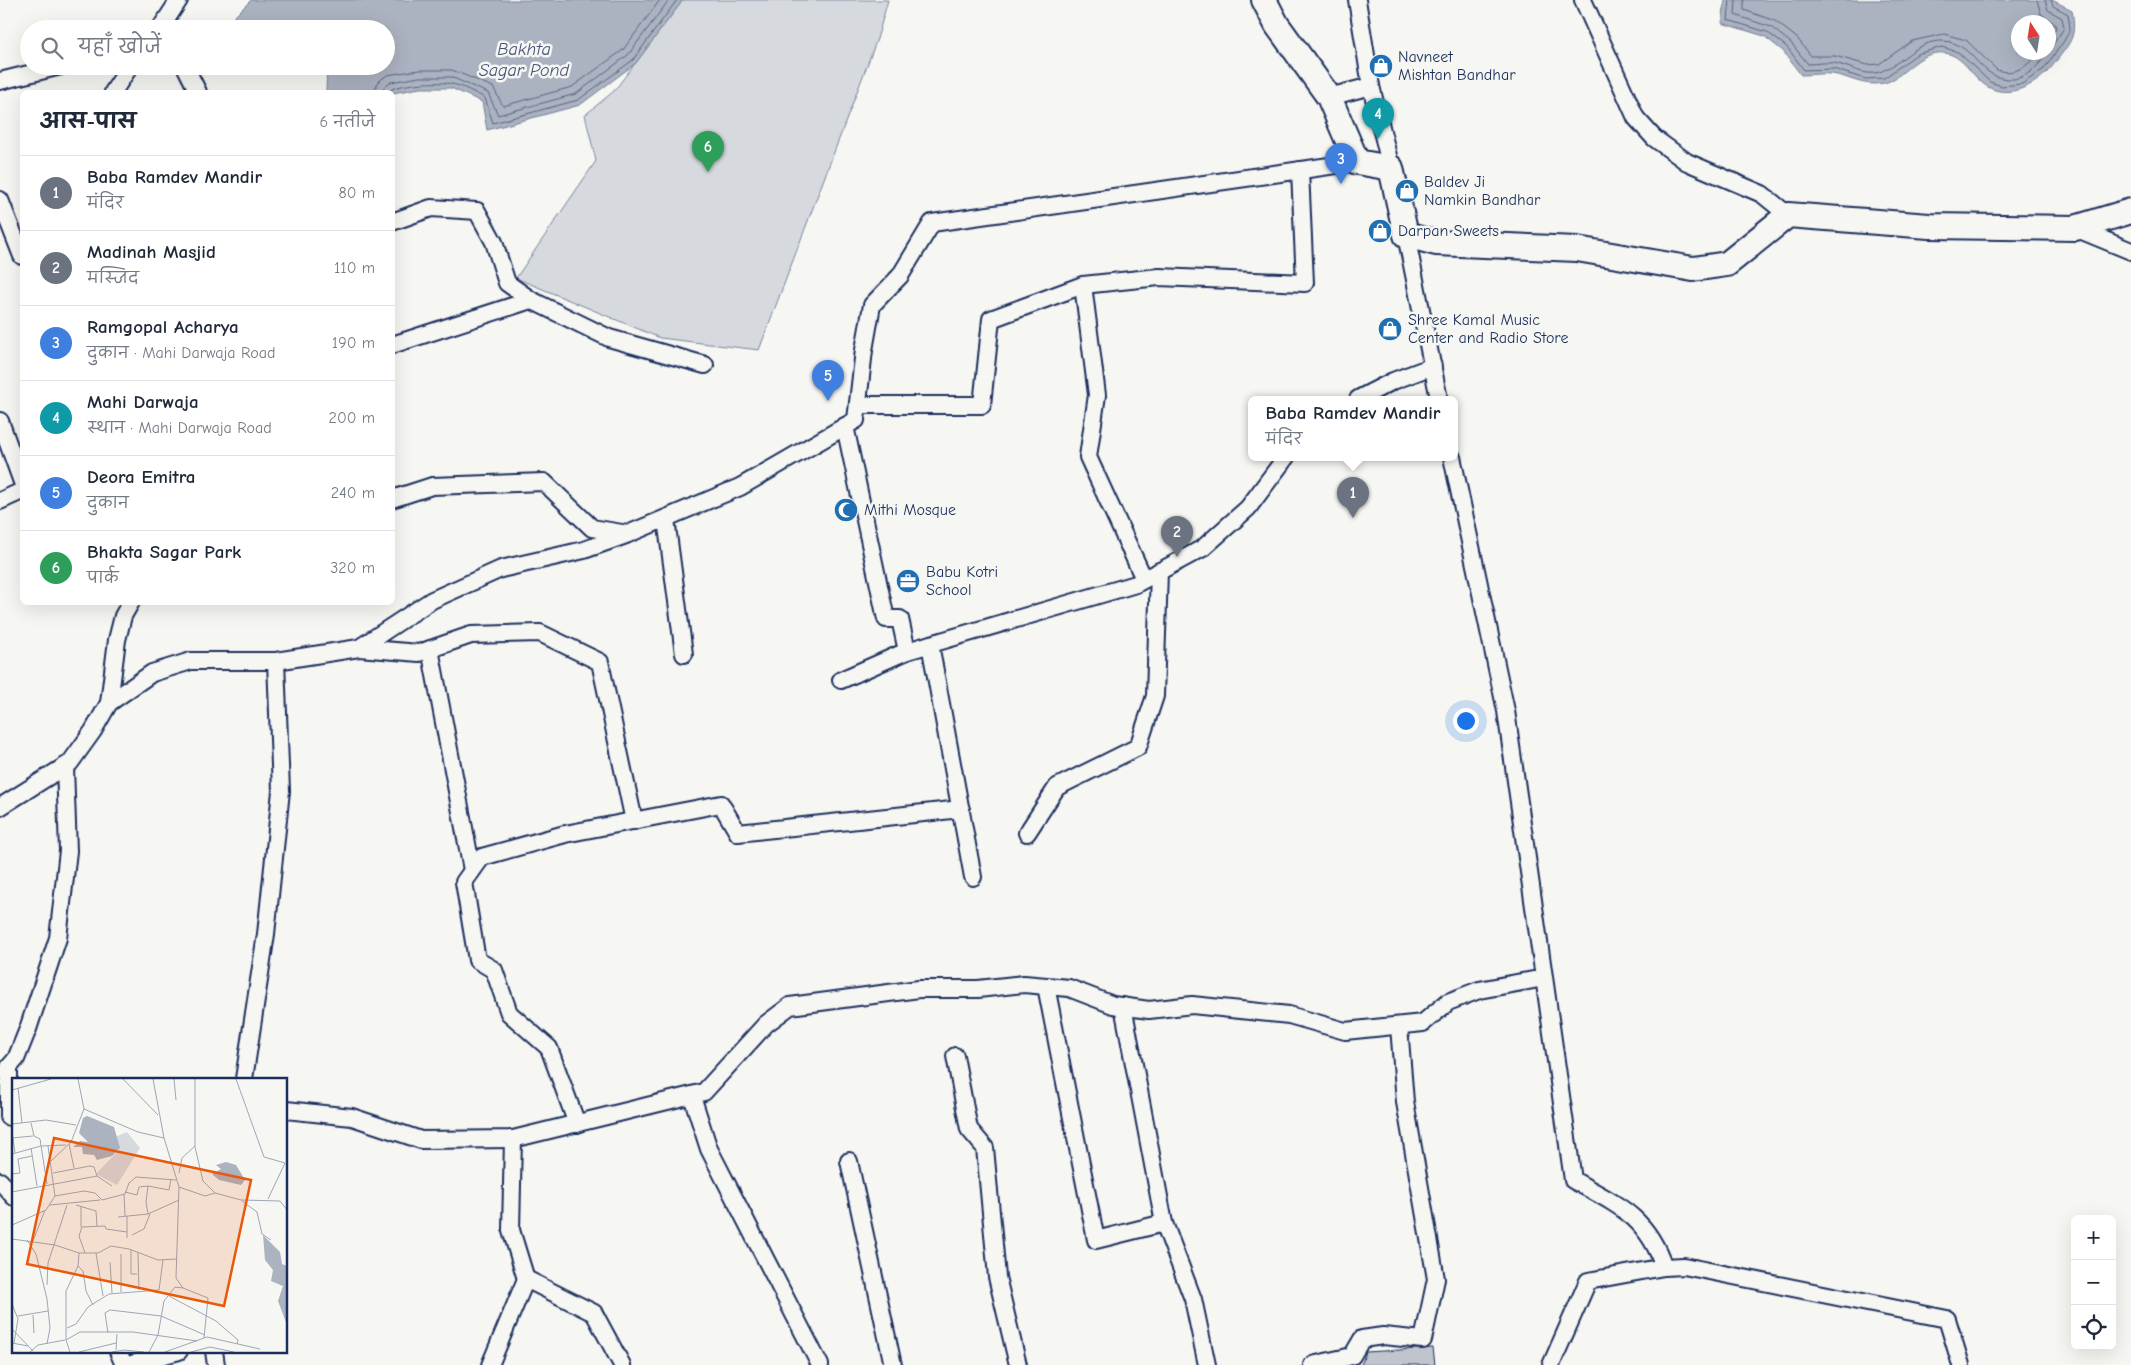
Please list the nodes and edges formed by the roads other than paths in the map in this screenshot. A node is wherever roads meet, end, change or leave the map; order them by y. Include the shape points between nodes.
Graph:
1 (178, 0) edge
2 (1264, 0) edge
3 (1357, 0) edge
4 (1583, 0) edge
5 (167, 20) edge
6 (22, 75) edge
7 (124, 75) edge
8 (190, 75) edge
9 (0, 80) edge
10 (1371, 86) junction
11 (114, 90) edge
12 (197, 90) edge
13 (1329, 97) junction
14 (1357, 162) junction
15 (1391, 168) junction
16 (1300, 170) junction
17 (0, 200) edge
18 (2131, 211) edge
19 (1788, 215) junction
20 (395, 221) edge
21 (2075, 228) junction
22 (1406, 235) junction
23 (20, 241) edge
24 (2131, 251) edge
25 (1082, 286) junction
26 (531, 300) junction
27 (395, 344) edge
28 (705, 365) dead end
29 (1432, 366) junction
30 (1364, 396) edge
31 (1438, 396) edge
32 (858, 405) junction
33 (0, 421) edge
34 (845, 426) junction
35 (1283, 461) edge
36 (1453, 461) edge
37 (20, 476) edge
38 (20, 492) edge
39 (395, 498) edge
40 (0, 501) edge
41 (666, 518) junction
42 (628, 534) junction
43 (1159, 571) junction
44 (1144, 579) junction
45 (129, 605) edge
46 (930, 644) junction
47 (359, 648) junction
48 (430, 649) junction
49 (907, 651) junction
50 (684, 654) dead end
51 (276, 661) junction
52 (841, 680) dead end
53 (109, 703) junction
54 (65, 767) junction
55 (0, 807) edge
56 (961, 809) junction
57 (634, 820) junction
58 (1026, 833) dead end
59 (472, 870) junction
60 (973, 877) dead end
61 (1544, 978) junction
62 (1046, 986) junction
63 (1123, 1006) junction
64 (1399, 1026) junction
65 (955, 1056) dead end
66 (244, 1078) edge
67 (692, 1096) junction
68 (288, 1110) edge
69 (8, 1117) edge
70 (577, 1124) junction
71 (513, 1139) junction
72 (850, 1161) dead end
73 (0, 1181) edge
74 (12, 1196) edge
75 (1164, 1223) junction
76 (1664, 1267) junction
77 (526, 1278) junction
78 (118, 1352) edge
79 (175, 1352) edge
80 (214, 1352) edge
81 (124, 1365) edge
82 (128, 1365) edge
83 (216, 1365) edge
84 (490, 1365) edge
85 (622, 1365) edge
86 (820, 1365) edge
87 (893, 1365) edge
88 (1018, 1365) edge
89 (1207, 1365) edge
90 (1312, 1365) edge
91 (1551, 1365) edge
92 (1961, 1365) edge

1 - 5 street
2 - 13 street via 1277,25
3 - 10 street
4 - 19 street via 1636,118 1654,138 1687,162 1762,194
6 - 9 street
7 - 11 street
8 - 12 street
10 - 13 street
10 - 15 street
13 - 14 street
14 - 15 street
14 - 16 street
15 - 22 street
16 - 25 street via 1305,282 1159,277
16 - 32 street via 932,224 900,276 872,305
17 - 23 street
18 - 21 street
19 - 21 street via 1929,226
19 - 22 street via 1726,264 1693,269 1576,249 1436,243
20 - 26 street via 431,208 477,211 494,242 507,283
21 - 24 street
22 - 29 street
25 - 32 street via 991,319 982,405
25 - 44 street via 1097,395 1088,457
26 - 27 street
26 - 28 street via 609,338
29 - 30 street via 1393,380
29 - 31 street
32 - 34 street via 856,420
33 - 37 street
34 - 41 street via 740,487
34 - 49 street via 886,619 900,619
35 - 43 street via 1248,508 1203,548
36 - 61 street via 1506,710
38 - 40 street
39 - 42 street via 432,486 544,482 592,528
41 - 42 street
41 - 50 street
42 - 47 street via 584,550 501,570 432,600
43 - 44 street
43 - 58 street via 1155,696 1138,746 1057,787
44 - 46 street
45 - 53 street via 117,640
46 - 49 street
46 - 56 street
47 - 48 street via 419,653
47 - 51 street
48 - 57 street via 471,635 540,634 600,662
48 - 59 street
49 - 52 street
51 - 53 street via 191,661 152,673
51 - 66 street via 280,790 266,934
53 - 54 street via 93,731
54 - 55 street
54 - 69 street via 68,851 58,938 28,1029 10,1067
56 - 57 street via 738,834 721,804
56 - 60 street
57 - 59 street via 565,834 482,857
59 - 70 street via 464,882 477,960 494,970 509,1013 549,1048
61 - 64 street via 1479,990 1448,1002 1423,1023
61 - 76 street via 1572,1180 1629,1212 1657,1246
62 - 63 street via 1070,988
62 - 67 street via 1024,984 978,990 919,989 790,1006 766,1024 704,1092
62 - 75 street via 1096,1240
63 - 64 street via 1149,1010 1192,1005 1289,1015 1345,1031
63 - 75 street
64 - 90 street via 1407,1110 1436,1279 1423,1340 1383,1336 1362,1339 1352,1356
65 - 88 street via 969,1129 985,1148 997,1277
67 - 70 street
67 - 86 street via 709,1149
68 - 71 street via 352,1117 421,1140
70 - 71 street
71 - 77 street via 512,1230
72 - 87 street
73 - 74 street
75 - 89 street via 1193,1299
76 - 91 street via 1588,1281
76 - 92 street via 1684,1266 1947,1319
77 - 84 street
77 - 85 street via 594,1313
78 - 81 street
79 - 82 street
80 - 83 street

